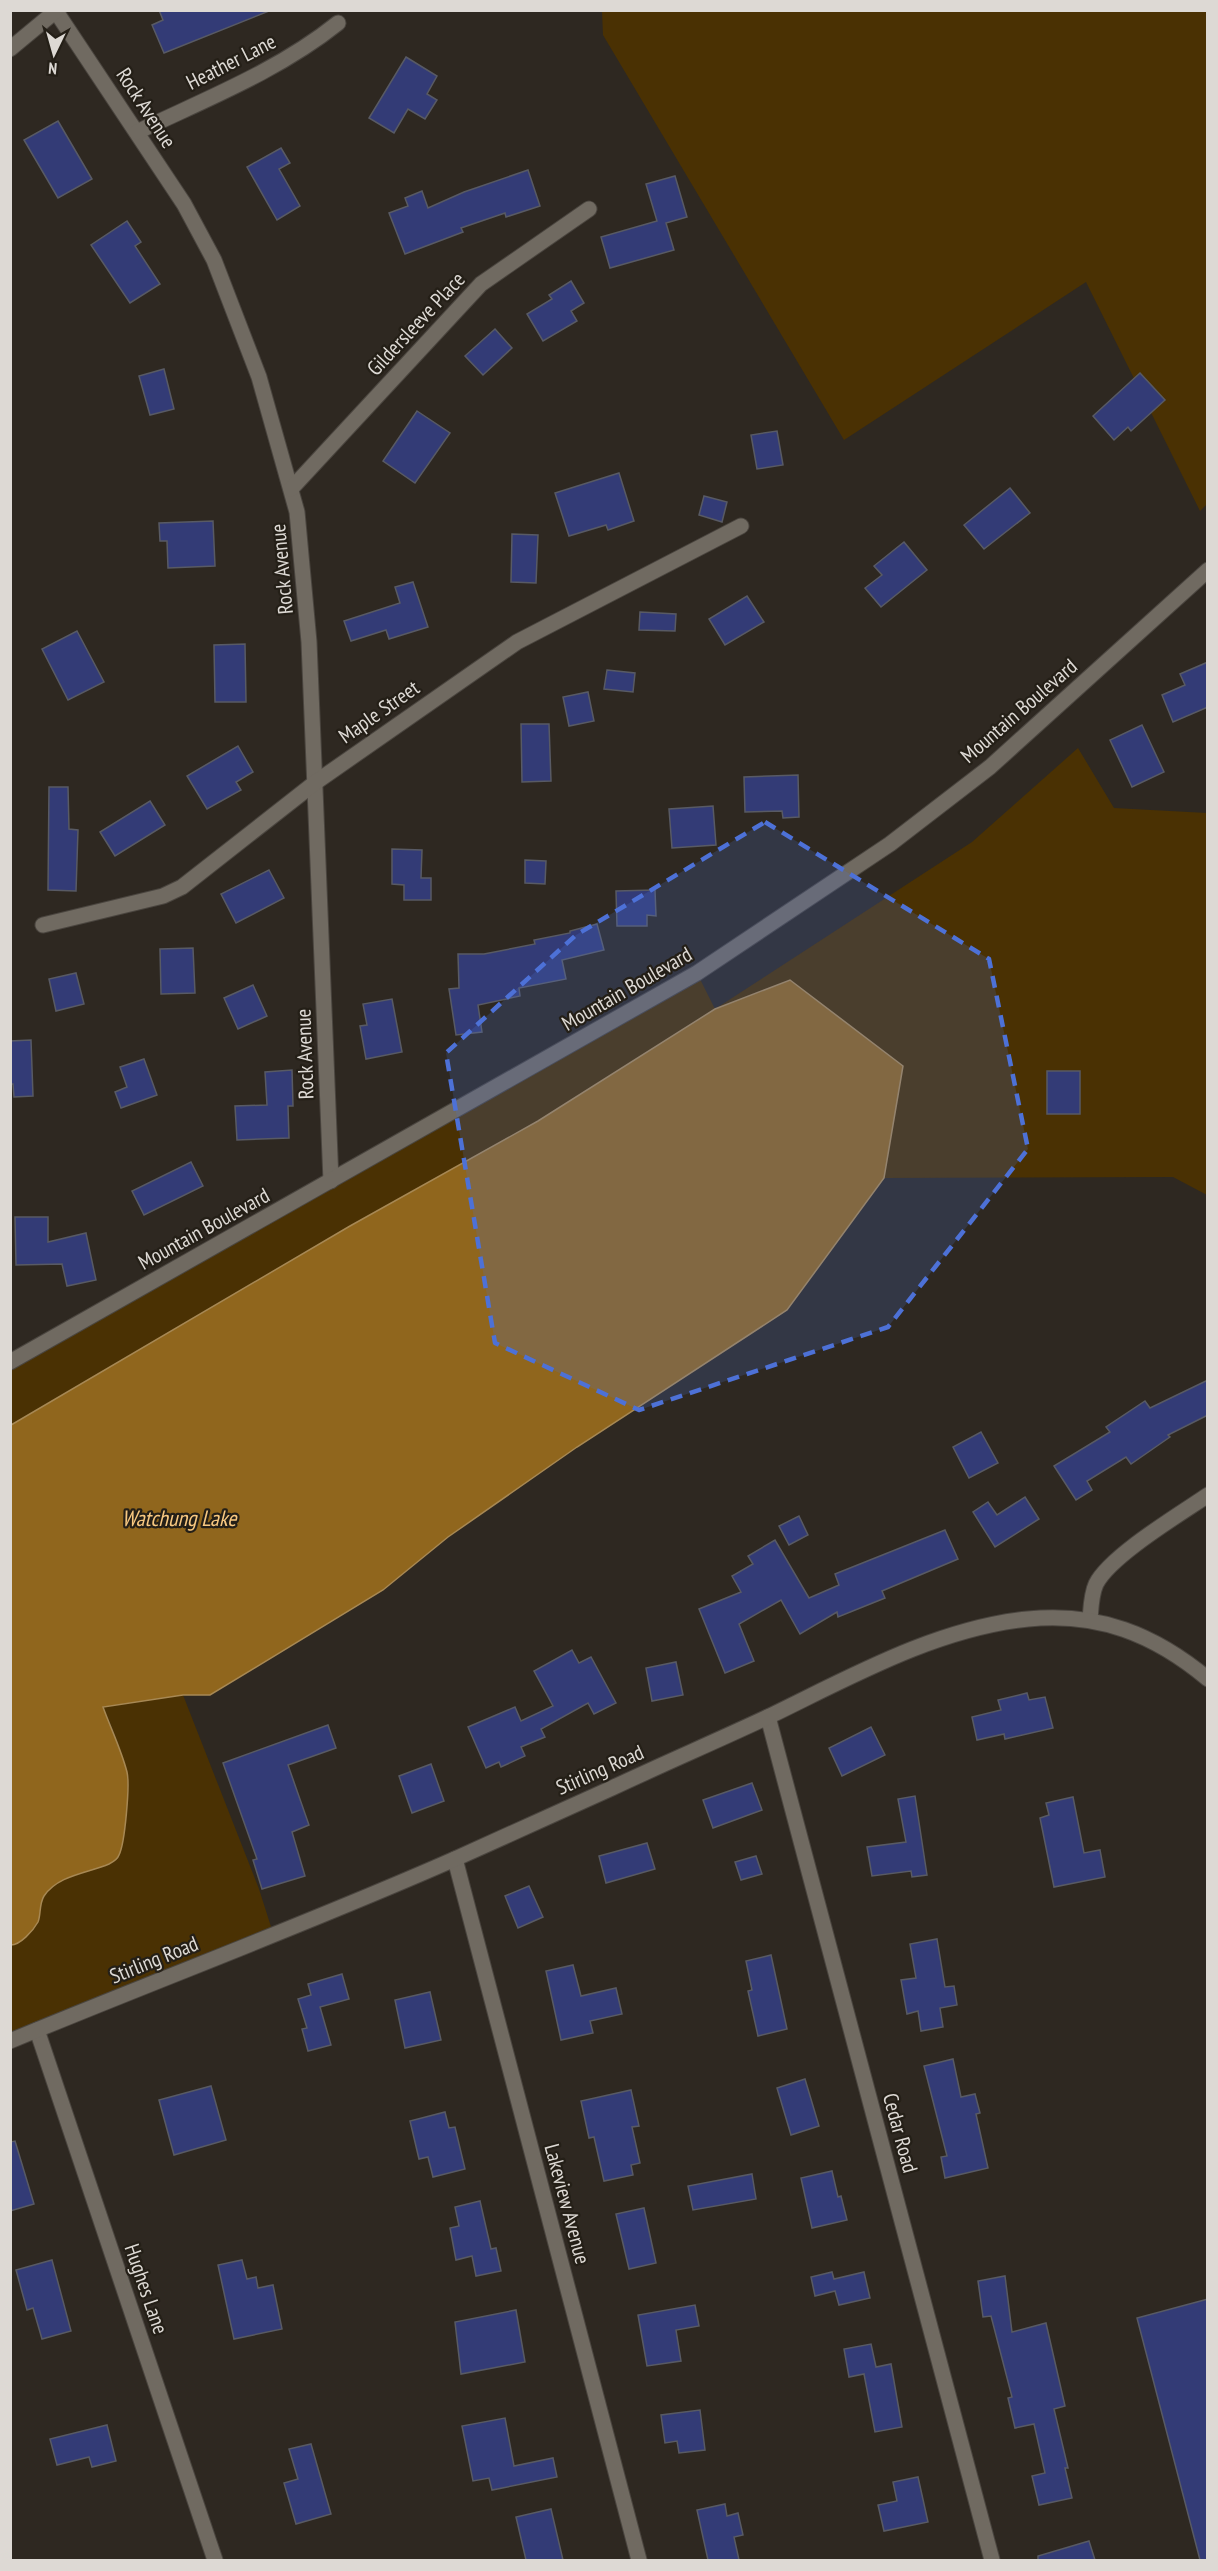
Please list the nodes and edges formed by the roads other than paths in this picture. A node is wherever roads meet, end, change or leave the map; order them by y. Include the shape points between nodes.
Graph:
1 (57, 12) edge
2 (338, 22) dead end
3 (10, 49) edge
4 (137, 132) junction
5 (589, 209) dead end
6 (291, 489) junction
7 (741, 526) dead end
8 (1208, 570) edge
9 (315, 782) junction
10 (43, 925) dead end
11 (331, 1181) junction
12 (10, 1362) edge
13 (1208, 1495) edge
14 (1090, 1620) junction
15 (1208, 1679) edge
16 (768, 1717) junction
17 (455, 1859) junction
18 (37, 2030) junction
19 (10, 2041) edge
20 (215, 2560) edge
21 (639, 2560) edge
22 (992, 2560) edge

1 - 3 street
1 - 4 street, Rock Avenue
2 - 4 street, Heather Lane via 314,42 268,69
4 - 6 street, Rock Avenue via 184,204 214,260 259,377
5 - 6 street, Gildersleeve Place via 481,284
6 - 9 street, Rock Avenue via 297,512 309,642
7 - 9 street, Maple Street via 517,642
8 - 11 street, Mountain Boulevard via 990,768 890,844 697,974
9 - 10 street, Maple Street via 182,887 163,896
9 - 11 street, Rock Avenue
11 - 12 street, Mountain Boulevard
13 - 14 street via 1126,1551 1097,1582
14 - 15 street, Stirling Road via 1140,1634
14 - 16 street, Stirling Road via 1057,1617 980,1628 884,1660
16 - 17 street, Stirling Road
16 - 22 street, Cedar Road
17 - 18 street, Stirling Road
17 - 21 street, Lakeview Avenue
18 - 19 street, Stirling Road
18 - 20 street, Hughes Lane

